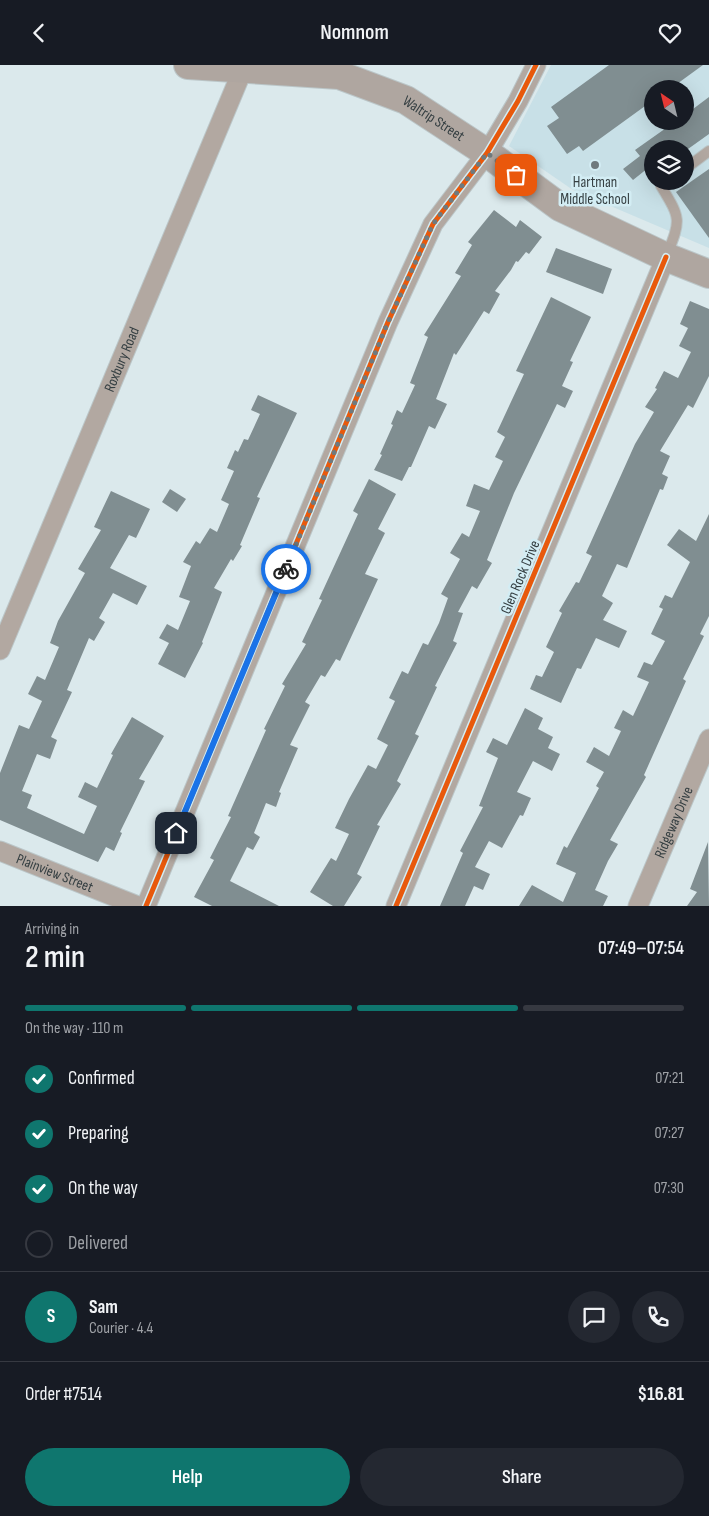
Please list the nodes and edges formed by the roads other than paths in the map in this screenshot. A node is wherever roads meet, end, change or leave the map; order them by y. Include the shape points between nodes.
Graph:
1 (188, 65) edge
2 (536, 65) edge
3 (243, 69) junction
4 (709, 151) edge
5 (487, 153) junction
6 (694, 162) edge
7 (663, 190) edge
8 (666, 257) junction
9 (709, 275) edge
10 (0, 650) edge
11 (709, 739) edge
12 (0, 851) edge
13 (138, 906) edge
14 (146, 906) edge
15 (396, 906) edge
16 (638, 906) edge

1 - 3 street, Waltrip Street
2 - 5 street
3 - 5 street, Waltrip Street via 339,75 406,100
3 - 10 street, Roxbury Road
4 - 6 lane
5 - 8 street, Waltrip Street via 560,207
5 - 14 street via 433,224 388,322
7 - 8 lane via 677,213 677,231
8 - 9 street, Waltrip Street
8 - 15 street, Glen Rock Drive
11 - 16 street, Ridgeway Drive
12 - 13 street, Plainview Street

